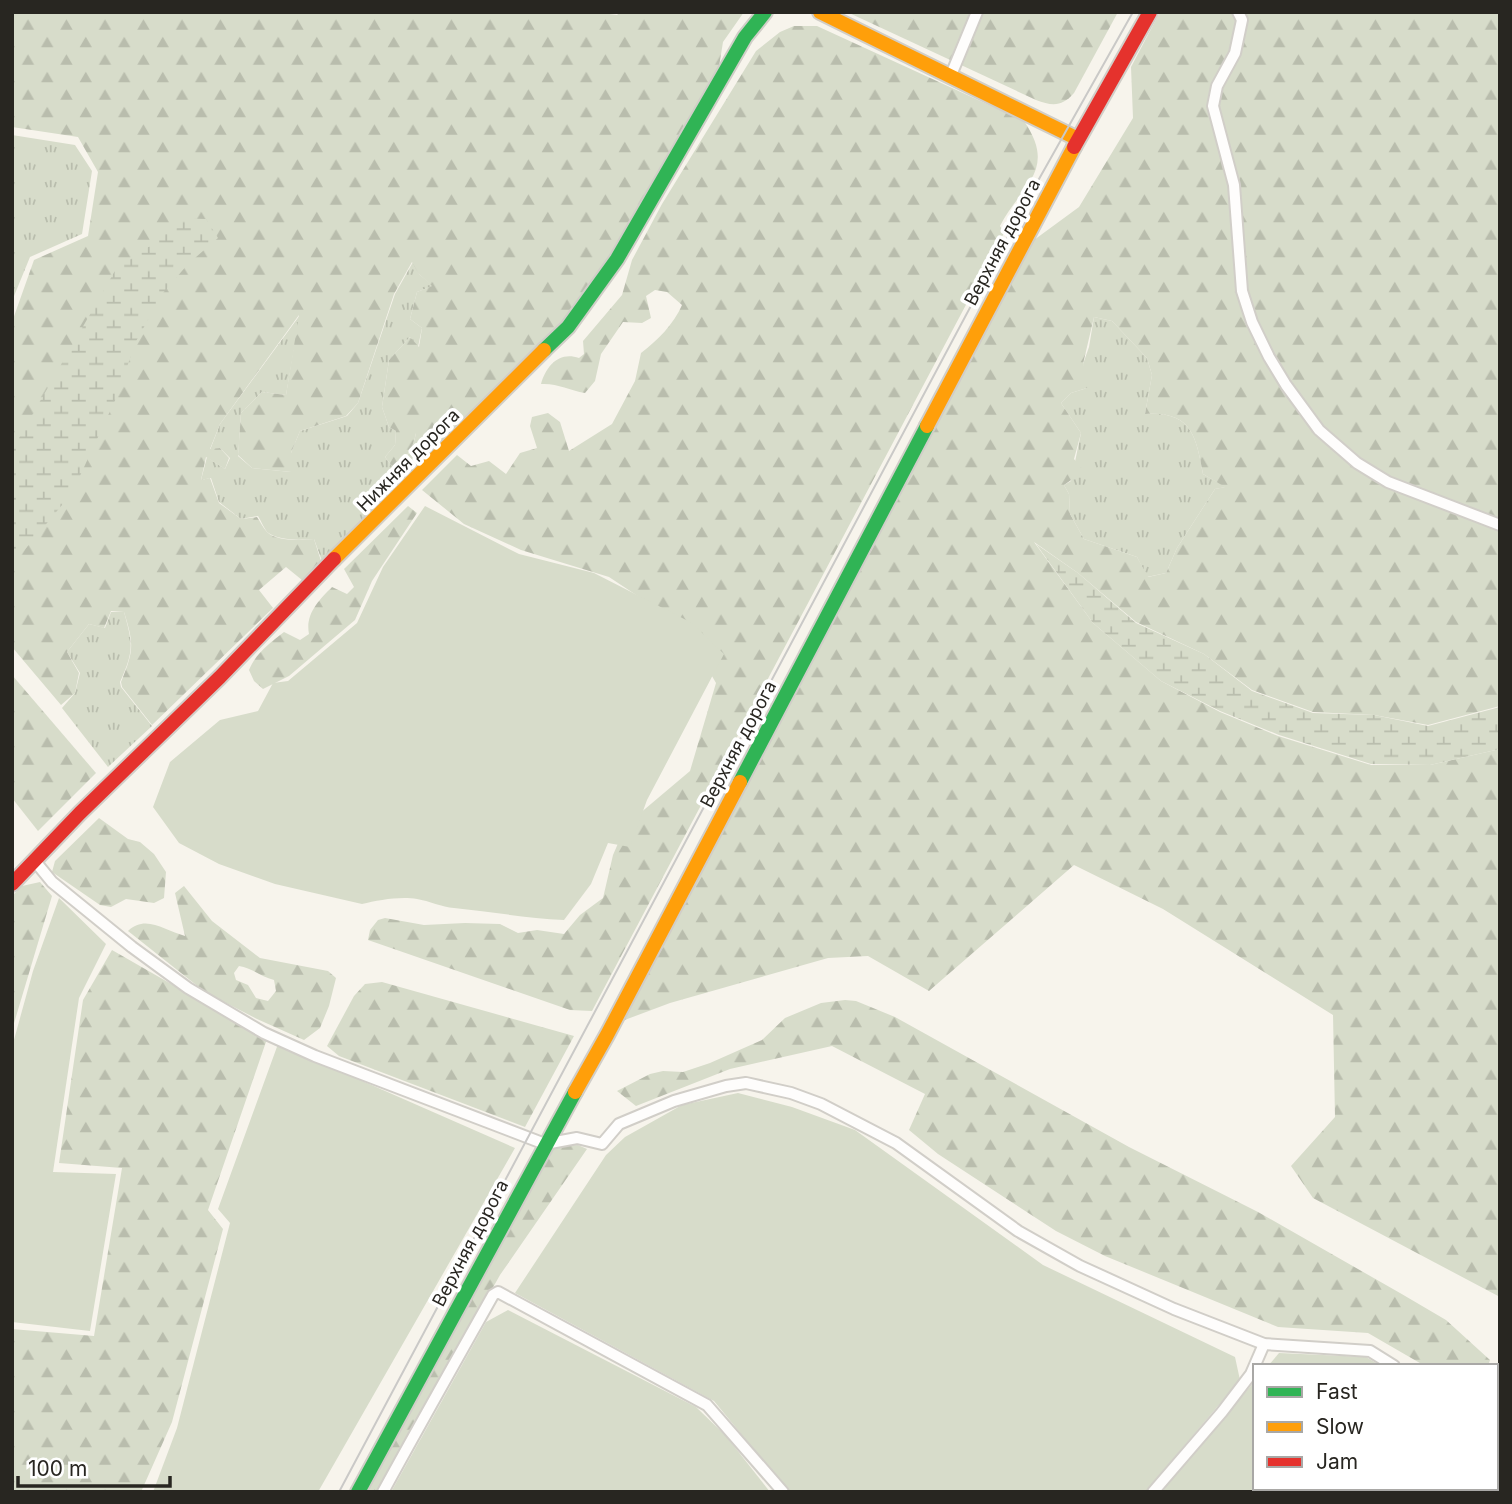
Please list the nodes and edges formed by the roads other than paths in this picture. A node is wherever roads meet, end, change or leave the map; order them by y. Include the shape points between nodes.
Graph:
1 (765, 12) edge
2 (820, 12) edge
3 (977, 12) edge
4 (1150, 12) edge
5 (1238, 12) edge
6 (951, 75) junction
7 (1078, 139) junction
8 (1500, 525) edge
9 (34, 860) junction
10 (12, 884) edge
11 (545, 1144) junction
12 (1264, 1344) junction
13 (1255, 1364) edge
14 (1391, 1364) edge
15 (1253, 1369) edge
16 (358, 1492) edge
17 (383, 1492) edge
18 (783, 1492) edge
19 (1153, 1492) edge

1 - 9 main road, Нижняя дорога via 746,37 617,260 568,327
2 - 6 main road
3 - 6 street
4 - 7 main road, Верхняя дорога
5 - 8 street via 1242,20 1239,40 1217,86 1213,106 1234,185 1242,291 1269,357 1320,430 1357,463 1388,482
6 - 7 main road
7 - 11 main road, Верхняя дорога via 607,1035
9 - 10 main road, Нижняя дорога
9 - 11 street via 52,882 132,947 188,988 264,1033
11 - 12 street via 577,1138 601,1144 619,1124 726,1086 746,1083 791,1093 896,1143 1018,1231 1080,1266
11 - 16 main road, Верхняя дорога
12 - 13 street
12 - 14 street via 1370,1351
15 - 19 street
17 - 18 street via 498,1292 707,1405

